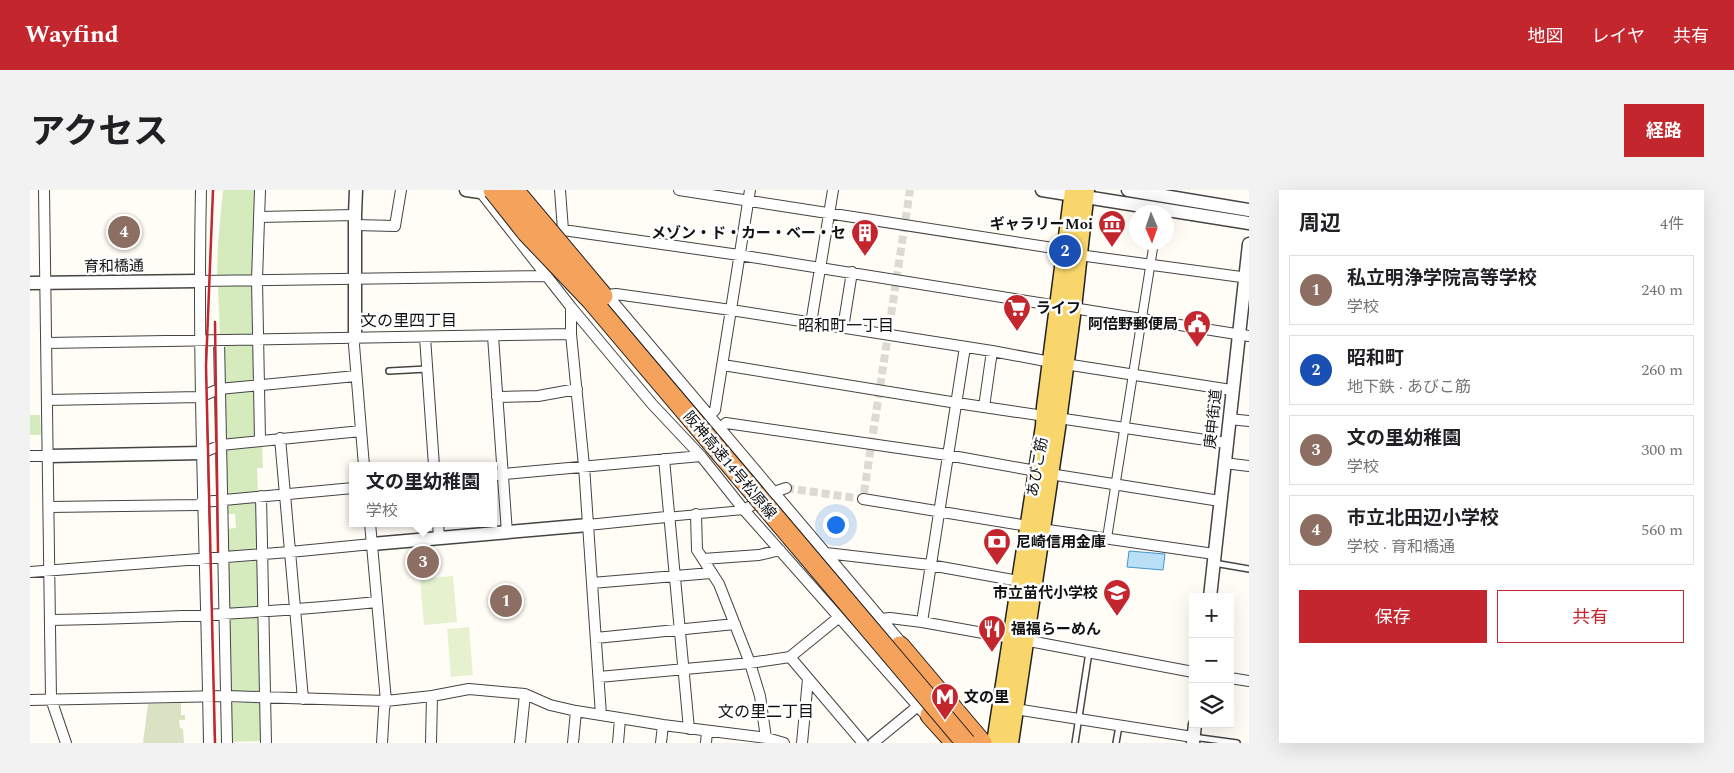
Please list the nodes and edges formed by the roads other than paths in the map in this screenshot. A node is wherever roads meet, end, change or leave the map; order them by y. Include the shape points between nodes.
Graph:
1 (44, 190) edge
2 (201, 190) edge
3 (260, 190) edge
4 (356, 190) edge
5 (401, 190) edge
6 (466, 190) edge
7 (514, 190) edge
8 (522, 190) edge
9 (560, 190) edge
10 (679, 190) edge
11 (833, 190) edge
12 (1042, 190) edge
13 (1128, 190) edge
14 (484, 191) edge
15 (1080, 193) edge
16 (1162, 193) edge
17 (749, 195) edge
18 (1136, 205) edge
19 (1249, 210) edge
20 (829, 212) junction
21 (1174, 212) edge
22 (259, 216) junction
23 (355, 220) junction
24 (1249, 223) edge
25 (527, 233) junction
26 (560, 233) junction
27 (1249, 244) edge
28 (564, 245) junction
29 (1153, 250) edge
30 (1073, 253) junction
31 (739, 255) junction
32 (1151, 265) junction
33 (820, 267) junction
34 (852, 272) junction
35 (355, 278) junction
36 (1247, 278) edge
37 (550, 279) junction
38 (257, 280) junction
39 (199, 281) junction
40 (30, 283) edge
41 (46, 283) junction
42 (608, 295) junction
43 (571, 307) junction
44 (1066, 307) junction
45 (731, 310) junction
46 (1142, 319) junction
47 (811, 323) junction
48 (843, 328) junction
49 (571, 334) junction
50 (1244, 335) edge
51 (493, 336) junction
52 (425, 337) junction
53 (355, 338) junction
54 (257, 339) junction
55 (201, 340) junction
56 (219, 340) junction
57 (46, 343) junction
58 (965, 347) junction
59 (992, 351) junction
60 (1058, 363) junction
61 (723, 365) junction
62 (427, 369) junction
63 (389, 371) dead end
64 (1133, 374) junction
65 (356, 376) junction
66 (259, 384) junction
67 (219, 389) junction
68 (577, 389) junction
69 (1232, 390) junction
70 (200, 397) junction
71 (497, 397) junction
72 (47, 400) junction
73 (956, 403) junction
74 (984, 407) junction
75 (710, 415) junction
76 (1051, 417) junction
77 (1229, 419) junction
78 (1249, 421) edge
79 (720, 428) junction
80 (1124, 428) junction
81 (361, 431) junction
82 (280, 438) junction
83 (260, 440) junction
84 (1226, 443) junction
85 (221, 445) junction
86 (202, 453) junction
87 (948, 455) junction
88 (30, 456) edge
89 (48, 456) junction
90 (701, 456) junction
91 (664, 459) junction
92 (364, 462) edge
93 (434, 462) edge
94 (1224, 463) junction
95 (584, 466) junction
96 (1249, 466) edge
97 (1043, 473) junction
98 (498, 475) edge
99 (1115, 484) junction
100 (349, 488) edge
101 (786, 488) tunnel mouth
102 (774, 492) junction
103 (285, 494) junction
104 (261, 496) junction
105 (862, 499) dead end
106 (222, 501) junction
107 (1220, 501) junction
108 (203, 502) junction
109 (49, 507) junction
110 (744, 510) junction
111 (940, 511) junction
112 (696, 514) junction
113 (668, 517) junction
114 (588, 524) junction
115 (370, 527) edge
116 (438, 527) edge
117 (1034, 527) junction
118 (507, 533) junction
119 (439, 538) junction
120 (1107, 538) junction
121 (372, 544) junction
122 (780, 550) junction
123 (290, 552) junction
124 (826, 553) junction
125 (262, 554) junction
126 (223, 557) junction
127 (204, 558) junction
128 (703, 559) junction
129 (1214, 559) junction
130 (930, 565) junction
131 (1249, 568) edge
132 (50, 570) junction
133 (30, 572) edge
134 (711, 573) junction
135 (676, 575) junction
136 (1019, 581) junction
137 (592, 583) junction
138 (1210, 593) edge
139 (377, 602) junction
140 (295, 610) junction
141 (264, 611) junction
142 (224, 614) junction
143 (206, 615) junction
144 (838, 618) junction
145 (882, 619) junction
146 (51, 620) junction
147 (922, 622) junction
148 (735, 624) junction
149 (680, 631) junction
150 (596, 638) junction
151 (1018, 639) junction
152 (1090, 651) junction
153 (790, 657) junction
154 (750, 663) junction
155 (684, 669) junction
156 (1189, 671) edge
157 (599, 677) junction
158 (808, 679) junction
159 (1234, 679) edge
160 (1249, 681) edge
161 (525, 694) junction
162 (226, 696) junction
163 (432, 696) junction
164 (208, 697) junction
165 (265, 697) junction
166 (303, 698) junction
167 (30, 700) edge
168 (51, 700) junction
169 (386, 700) junction
170 (1015, 709) junction
171 (924, 710) junction
172 (576, 711) junction
173 (601, 715) junction
174 (620, 719) junction
175 (1079, 719) junction
176 (663, 725) junction
177 (1119, 725) junction
178 (689, 728) junction
179 (707, 731) junction
180 (1194, 735) edge
181 (768, 740) edge
182 (66, 743) edge
183 (209, 743) edge
184 (227, 743) edge
185 (266, 743) edge
186 (382, 743) edge
187 (431, 743) edge
188 (520, 743) edge
189 (573, 743) edge
190 (618, 743) edge
191 (661, 743) edge
192 (706, 743) edge
193 (784, 743) edge
194 (802, 743) edge
195 (863, 743) edge
196 (873, 743) edge
197 (949, 743) edge
198 (956, 743) edge
199 (966, 743) edge
200 (982, 743) edge
201 (989, 743) edge
202 (995, 743) edge
203 (1010, 743) edge
204 (1075, 743) edge
205 (1116, 743) edge
206 (1237, 743) edge

1 - 41 street
2 - 39 street
3 - 22 street
4 - 23 street
5 - 23 street via 395,226
6 - 14 street
7 - 200 highway, 阪神高速14号松原線, bridge
8 - 26 street
9 - 26 street
10 - 17 street
11 - 20 street
12 - 15 street
13 - 16 street
14 - 25 highway, 阪神高速14号松原線, bridge
14 - 37 street
15 - 18 street
15 - 30 main road, あびこ筋
16 - 19 street
17 - 20 street
17 - 31 street
20 - 30 street
20 - 33 street
21 - 24 street
22 - 23 street
22 - 38 street
23 - 35 street
25 - 171 highway, bridge via 588,315
25 - 199 highway, 阪神高速14号松原線, bridge via 591,300
26 - 28 street
26 - 31 street
26 - 37 street
27 - 36 street, 庚申街道
28 - 37 street
28 - 42 street
29 - 32 street
30 - 32 street
30 - 44 main road, あびこ筋
31 - 33 street
31 - 45 street
32 - 36 street
32 - 46 street
33 - 34 street
33 - 47 street
34 - 44 street
34 - 48 street
35 - 37 street
35 - 38 street
35 - 53 street
36 - 50 street, 庚申街道
37 - 43 street
38 - 39 street
38 - 54 street
39 - 41 street, 育和橋通
39 - 55 street
40 - 41 street, 育和橋通
41 - 57 street
42 - 45 street
42 - 75 street
43 - 49 street
43 - 90 street via 652,404
44 - 46 street
44 - 60 main road, あびこ筋
45 - 47 street
45 - 61 street
46 - 50 street
46 - 64 street
47 - 48 street
48 - 58 street
49 - 51 street
49 - 68 street
50 - 69 street, 庚申街道
51 - 52 street
51 - 71 street
52 - 53 street
52 - 62 street
53 - 54 street
53 - 65 street
54 - 56 street
54 - 66 street
55 - 56 street
55 - 57 street
55 - 70 street
56 - 67 street
57 - 72 street
58 - 59 street
58 - 73 street
59 - 60 street
59 - 74 street
60 - 64 street
60 - 76 main road, あびこ筋
61 - 73 street
61 - 75 street via 715,410
62 - 63 lane
62 - 93 street
64 - 69 street
64 - 80 street
65 - 66 street
65 - 81 street
66 - 67 street
66 - 83 street
67 - 70 street
67 - 85 street
68 - 71 street via 538,396
68 - 95 street
69 - 77 street, 庚申街道
70 - 72 street
70 - 86 street
71 - 98 street
72 - 89 street
73 - 74 street
73 - 87 street
74 - 76 street
75 - 79 street
76 - 80 street
76 - 97 main road, あびこ筋
77 - 78 street
77 - 84 street, 庚申街道
79 - 87 street via 726,423
79 - 102 street
80 - 84 street
80 - 99 street
81 - 82 street
81 - 92 street
82 - 83 street
82 - 103 street
83 - 85 street
84 - 94 street, 庚申街道
85 - 86 street
85 - 106 street
86 - 89 street
86 - 108 street
87 - 97 street
87 - 111 street
88 - 89 street
89 - 109 street
90 - 91 street
90 - 110 street
91 - 95 street
91 - 113 street
94 - 96 street
94 - 107 street, 庚申街道
95 - 98 street
95 - 114 street
97 - 99 street
97 - 117 main road, あびこ筋
98 - 118 street
99 - 107 street
99 - 120 street
100 - 103 street
101 - 102 street
102 - 110 street
102 - 124 street
103 - 104 street
103 - 123 street
104 - 106 street
104 - 125 street
105 - 111 street
106 - 108 street
106 - 126 street
107 - 129 street, 庚申街道
108 - 109 street
108 - 127 street
109 - 132 street
110 - 112 street
110 - 122 street
111 - 117 street
111 - 130 street
112 - 113 street
112 - 128 street via 698,550
113 - 114 street
113 - 135 street
114 - 118 street
114 - 137 street
115 - 121 street
116 - 119 street
117 - 120 street
117 - 136 main road, あびこ筋
117 - 151 main road, あびこ筋
118 - 119 street
119 - 121 street
120 - 129 street
121 - 123 street
121 - 139 street
122 - 128 street via 759,555
122 - 144 street
123 - 125 street
123 - 140 street
124 - 130 street
124 - 145 street
125 - 126 street
125 - 141 street
126 - 127 street
126 - 142 street
127 - 132 street
127 - 143 street
128 - 134 street
129 - 131 lane
129 - 138 street, 庚申街道
130 - 136 street
130 - 147 street
132 - 133 street
132 - 146 street
134 - 135 street
134 - 148 street via 720,584
135 - 137 street
135 - 149 street
136 - 151 main road, あびこ筋
137 - 150 street
139 - 140 street
139 - 169 street
140 - 141 street
140 - 166 street
141 - 142 street
141 - 165 street
142 - 143 street
142 - 162 street
143 - 146 street
143 - 164 street
144 - 153 street
144 - 171 street
145 - 147 street
145 - 201 street
146 - 168 street
147 - 151 street
148 - 149 street
148 - 154 street
149 - 150 street
149 - 155 street
150 - 157 street
151 - 152 street
151 - 170 main road, あびこ筋
151 - 202 main road, あびこ筋
152 - 156 street
152 - 175 lane
153 - 154 street
153 - 158 street
154 - 155 street
154 - 181 street
155 - 157 street
155 - 178 street
157 - 173 street
158 - 194 street
158 - 195 street
159 - 160 street
161 - 163 street via 469,689
161 - 172 street via 550,705
161 - 188 street
162 - 164 street
162 - 165 street
162 - 184 street
163 - 169 street
163 - 187 street
164 - 168 street
164 - 183 street
165 - 166 street
165 - 185 street
166 - 169 street
167 - 168 street
168 - 182 street
169 - 186 street
170 - 175 street
170 - 203 main road, あびこ筋
171 - 196 street
171 - 197 street
171 - 198 highway
172 - 173 street
172 - 189 street
173 - 174 street
174 - 176 street
174 - 190 street
175 - 177 street
175 - 204 lane
176 - 178 street
176 - 191 street
177 - 180 street
177 - 205 lane
178 - 179 street
179 - 181 street
179 - 192 street
180 - 206 lane
181 - 193 street

